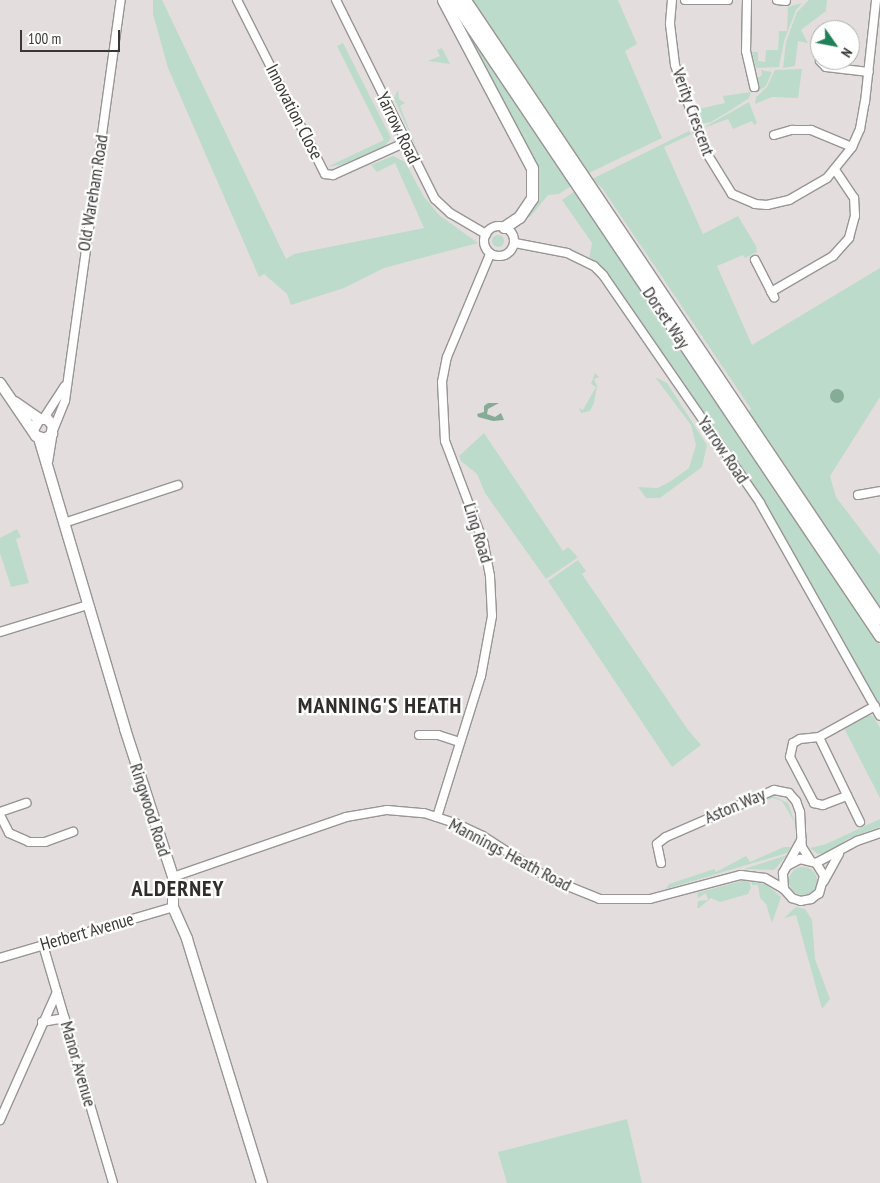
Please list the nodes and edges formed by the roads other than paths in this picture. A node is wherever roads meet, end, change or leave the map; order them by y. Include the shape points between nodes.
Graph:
1 (120, 0) edge
2 (237, 0) edge
3 (336, 0) edge
4 (443, 0) edge
5 (453, 0) edge
6 (465, 0) edge
7 (672, 0) edge
8 (685, 0) edge
9 (728, 0) edge
10 (747, 0) edge
11 (768, 0) edge
12 (776, 0) edge
13 (876, 0) edge
14 (786, 2) dead end
15 (852, 70) edge
16 (869, 72) junction
17 (760, 73) dead end
18 (750, 75) junction
19 (754, 87) dead end
20 (774, 135) dead end
21 (404, 143) junction
22 (852, 147) junction
23 (835, 170) junction
24 (504, 227) junction
25 (486, 234) junction
26 (515, 243) junction
27 (490, 254) junction
28 (755, 260) dead end
29 (0, 383) edge
30 (65, 385) junction
31 (15, 402) junction
32 (42, 419) junction
33 (53, 431) junction
34 (36, 434) junction
35 (47, 465) junction
36 (865, 484) dead end
37 (178, 485) dead end
38 (880, 491) edge
39 (868, 494) junction
40 (858, 495) dead end
41 (64, 523) junction
42 (88, 605) junction
43 (880, 619) edge
44 (0, 632) edge
45 (880, 636) edge
46 (874, 706) junction
47 (880, 716) edge
48 (419, 735) dead end
49 (819, 737) junction
50 (460, 742) junction
51 (847, 796) junction
52 (26, 803) dead end
53 (0, 814) edge
54 (437, 817) junction
55 (860, 822) dead end
56 (73, 832) dead end
57 (880, 833) edge
58 (801, 838) junction
59 (840, 852) junction
60 (813, 862) junction
61 (662, 863) dead end
62 (785, 868) junction
63 (173, 877) junction
64 (765, 878) junction
65 (824, 881) junction
66 (784, 889) junction
67 (173, 907) junction
68 (42, 945) junction
69 (0, 958) edge
70 (56, 992) junction
71 (64, 1018) junction
72 (42, 1022) junction
73 (0, 1120) edge
74 (113, 1183) edge
75 (262, 1183) edge

1 - 30 street, Old Wareham Road
2 - 21 street, Innovation Close via 325,174 334,175
3 - 21 street, Yarrow Road
4 - 24 highway via 532,168 532,198 519,217
5 - 45 highway, Dorset Way
6 - 43 highway, Dorset Way
7 - 23 street, Verity Crescent via 671,44 679,81 703,148 732,194 755,204 777,204 814,187
8 - 9 street
10 - 18 street via 745,38
11 - 12 street
12 - 14 street
13 - 16 street, Verity Crescent
15 - 16 street
16 - 22 street, Verity Crescent via 862,119
17 - 18 street
18 - 19 street
20 - 22 street via 792,130 811,130
21 - 25 street, Yarrow Road via 434,199 450,213
22 - 23 street, Verity Crescent
23 - 28 street via 854,198 855,216 850,238 833,256 773,294
24 - 25 street via 494,227
24 - 26 street via 511,231
25 - 27 street via 485,247
26 - 27 street via 505,256
26 - 46 street, Yarrow Road via 567,252 594,266 603,275 760,503
27 - 50 street, Ling Road via 447,357 442,382 446,441 480,530 488,559 492,599 487,652
29 - 31 main road, Ringwood Road
30 - 32 street, Old Wareham Road
30 - 33 street, Old Wareham Road via 65,401
31 - 32 main road, Ringwood Road
31 - 34 main road, Ringwood Road
32 - 33 main road, Ringwood Road via 52,422
32 - 34 main road
33 - 34 main road via 48,438
33 - 35 main road, Ringwood Road
34 - 35 main road, Ringwood Road
35 - 41 main road, Ringwood Road
36 - 39 street
37 - 41 street
38 - 39 street
39 - 40 street
41 - 42 main road, Ringwood Road
42 - 44 street
42 - 63 main road, Ringwood Road
46 - 47 street, Yarrow Road
46 - 49 street
48 - 50 street via 438,735
49 - 51 street
49 - 51 street via 793,743 790,757 814,803 823,804
50 - 54 street, Ling Road
51 - 55 street
52 - 53 street
53 - 56 street via 9,833 30,842 45,842
54 - 63 street, Mannings Heath Road via 402,810 362,812
54 - 64 street, Mannings Heath Road via 482,836 566,888 600,899 650,899 741,875
57 - 59 street via 857,841
58 - 60 street, Aston Way via 805,855
58 - 61 street, Aston Way via 796,801 788,793 774,790 666,837 657,844
58 - 62 street, Aston Way
59 - 60 street
59 - 65 street
60 - 62 street via 800,859
60 - 65 street
62 - 64 street, Mannings Heath Road
62 - 66 street
63 - 67 main road, Ringwood Road
64 - 66 street, Mannings Heath Road
65 - 66 street via 820,893 805,901 792,898
67 - 68 street, Herbert Avenue
67 - 75 main road, Ringwood Road via 187,939
68 - 69 street, Herbert Avenue
68 - 70 street, Manor Avenue
70 - 71 street, Manor Avenue
70 - 72 street
71 - 72 street
71 - 74 street, Manor Avenue
72 - 73 street

